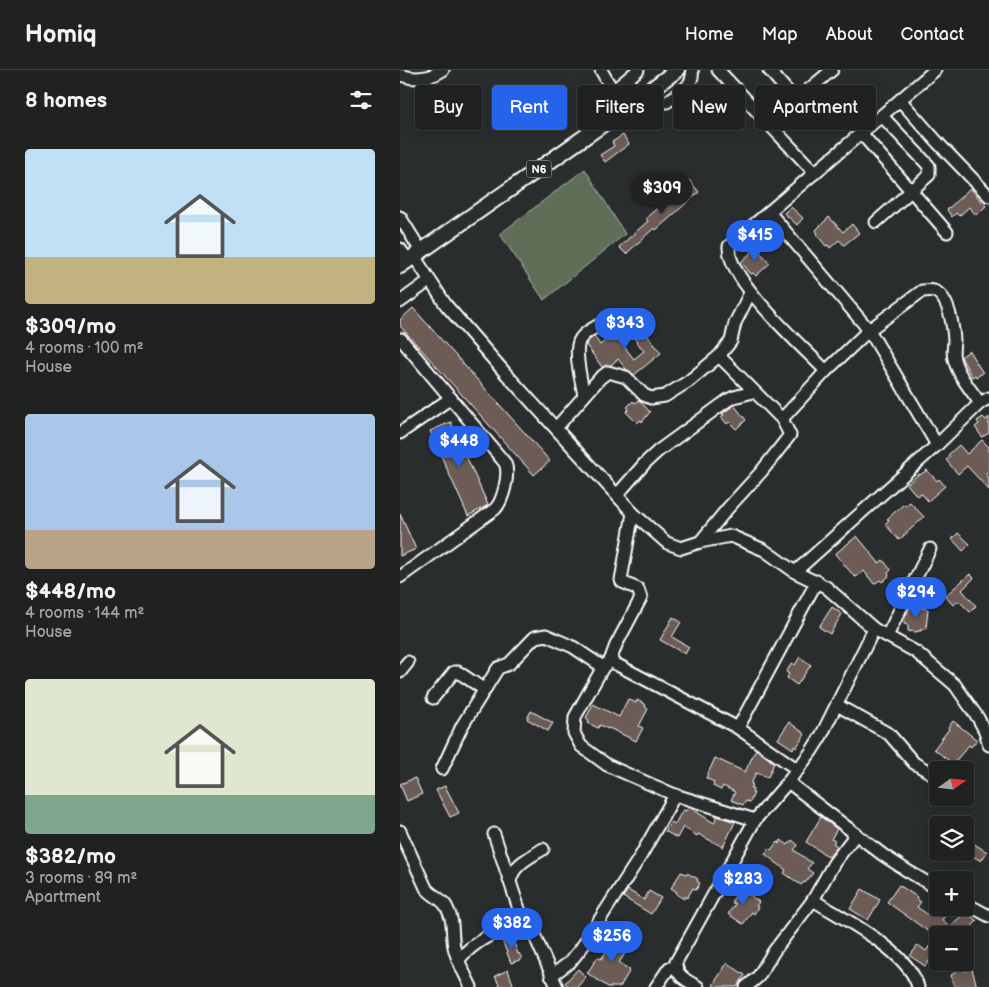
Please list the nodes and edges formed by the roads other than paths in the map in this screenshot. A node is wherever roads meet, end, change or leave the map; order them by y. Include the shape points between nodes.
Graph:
1 (443, 70) edge
2 (601, 70) edge
3 (638, 70) edge
4 (676, 70) edge
5 (692, 70) edge
6 (718, 70) edge
7 (769, 70) edge
8 (832, 70) edge
9 (936, 70) edge
10 (400, 75) edge
11 (610, 85) edge
12 (620, 85) edge
13 (656, 85) edge
14 (782, 85) edge
15 (815, 85) edge
16 (900, 100) junction
17 (667, 102) dead end
18 (755, 110) edge
19 (882, 116) junction
20 (594, 130) edge
21 (774, 130) edge
22 (861, 134) junction
23 (815, 173) junction
24 (911, 190) junction
25 (989, 196) edge
26 (769, 212) junction
27 (400, 217) edge
28 (876, 222) dead end
29 (947, 232) dead end
30 (409, 257) edge
31 (429, 281) junction
32 (750, 292) junction
33 (400, 302) edge
34 (616, 318) dead end
35 (869, 330) junction
36 (401, 338) edge
37 (719, 356) junction
38 (826, 371) junction
39 (753, 392) junction
40 (584, 396) junction
41 (452, 398) junction
42 (984, 401) edge
43 (782, 419) junction
44 (556, 428) junction
45 (400, 433) edge
46 (937, 445) junction
47 (617, 494) junction
48 (633, 513) junction
49 (700, 542) junction
50 (930, 549) dead end
51 (795, 572) junction
52 (400, 577) edge
53 (817, 581) junction
54 (874, 629) junction
55 (887, 636) junction
56 (408, 662) dead end
57 (607, 664) junction
58 (400, 672) edge
59 (484, 690) junction
60 (433, 698) dead end
61 (837, 705) junction
62 (738, 728) junction
63 (989, 745) edge
64 (442, 769) dead end
65 (798, 770) junction
66 (929, 772) edge
67 (788, 782) junction
68 (675, 795) junction
69 (754, 820) junction
70 (494, 834) dead end
71 (856, 834) junction
72 (401, 838) edge
73 (543, 849) dead end
74 (510, 881) junction
75 (929, 884) edge
76 (813, 900) junction
77 (974, 908) edge
78 (989, 916) edge
79 (523, 921) junction
80 (458, 960) junction
81 (676, 968) junction
82 (551, 976) junction
83 (470, 987) edge
84 (557, 987) edge
85 (656, 987) edge
86 (698, 987) edge
87 (746, 987) edge
88 (918, 987) edge

1 - 10 street via 427,77
2 - 11 street
3 - 12 street
4 - 13 main road, N6
5 - 17 street via 690,84
6 - 18 street
7 - 14 street
8 - 15 street
9 - 16 street
16 - 19 street
16 - 25 street
19 - 22 street
19 - 24 street via 929,166 929,175
20 - 30 main road, N6
21 - 23 street
22 - 23 street
22 - 24 street
23 - 26 street
24 - 28 street
24 - 29 street
26 - 32 street via 729,246 730,258
26 - 35 street
27 - 30 street
30 - 31 street
31 - 33 street
31 - 44 street
32 - 37 street via 735,323 731,341
32 - 38 street
34 - 40 street via 581,338 577,352
35 - 38 street
35 - 42 street via 922,291 939,293 949,311 954,339 953,358
35 - 46 street
36 - 41 street
37 - 39 street
37 - 40 street via 690,381 665,396 651,398 626,377 608,372
38 - 43 street
39 - 43 street
39 - 47 street via 728,400 658,451
40 - 44 street
41 - 45 street
41 - 52 street via 508,468 499,505
42 - 46 street
43 - 49 street via 789,437
44 - 47 street
46 - 51 street
47 - 48 street
48 - 49 street via 676,547 689,547
48 - 57 street via 621,580 638,589 641,598
49 - 51 street via 731,536 764,550
50 - 55 street
51 - 53 street
53 - 54 street
53 - 62 street
54 - 55 street
54 - 61 street
55 - 63 street via 916,652 958,688 978,718
56 - 58 street
57 - 59 street via 541,635 535,637 509,664 498,668
57 - 62 street
57 - 68 street via 575,717 576,739 607,765
59 - 60 street via 454,672
59 - 64 street via 462,726
61 - 65 street via 812,752
61 - 66 street via 889,734 914,763
62 - 65 street
65 - 67 street
67 - 69 street
67 - 71 street
68 - 69 street
68 - 82 street via 640,857 582,947 570,962
69 - 81 street via 676,962
70 - 74 street
71 - 75 street
71 - 76 street via 834,863
72 - 80 street via 426,888 443,901 450,914
73 - 74 street via 518,865
74 - 79 street
76 - 87 street via 758,977
76 - 88 street via 877,939 912,971
77 - 78 street
79 - 80 street via 486,936
79 - 82 street via 536,938
80 - 83 street
81 - 85 street via 669,968
81 - 86 street via 680,976
82 - 84 street

